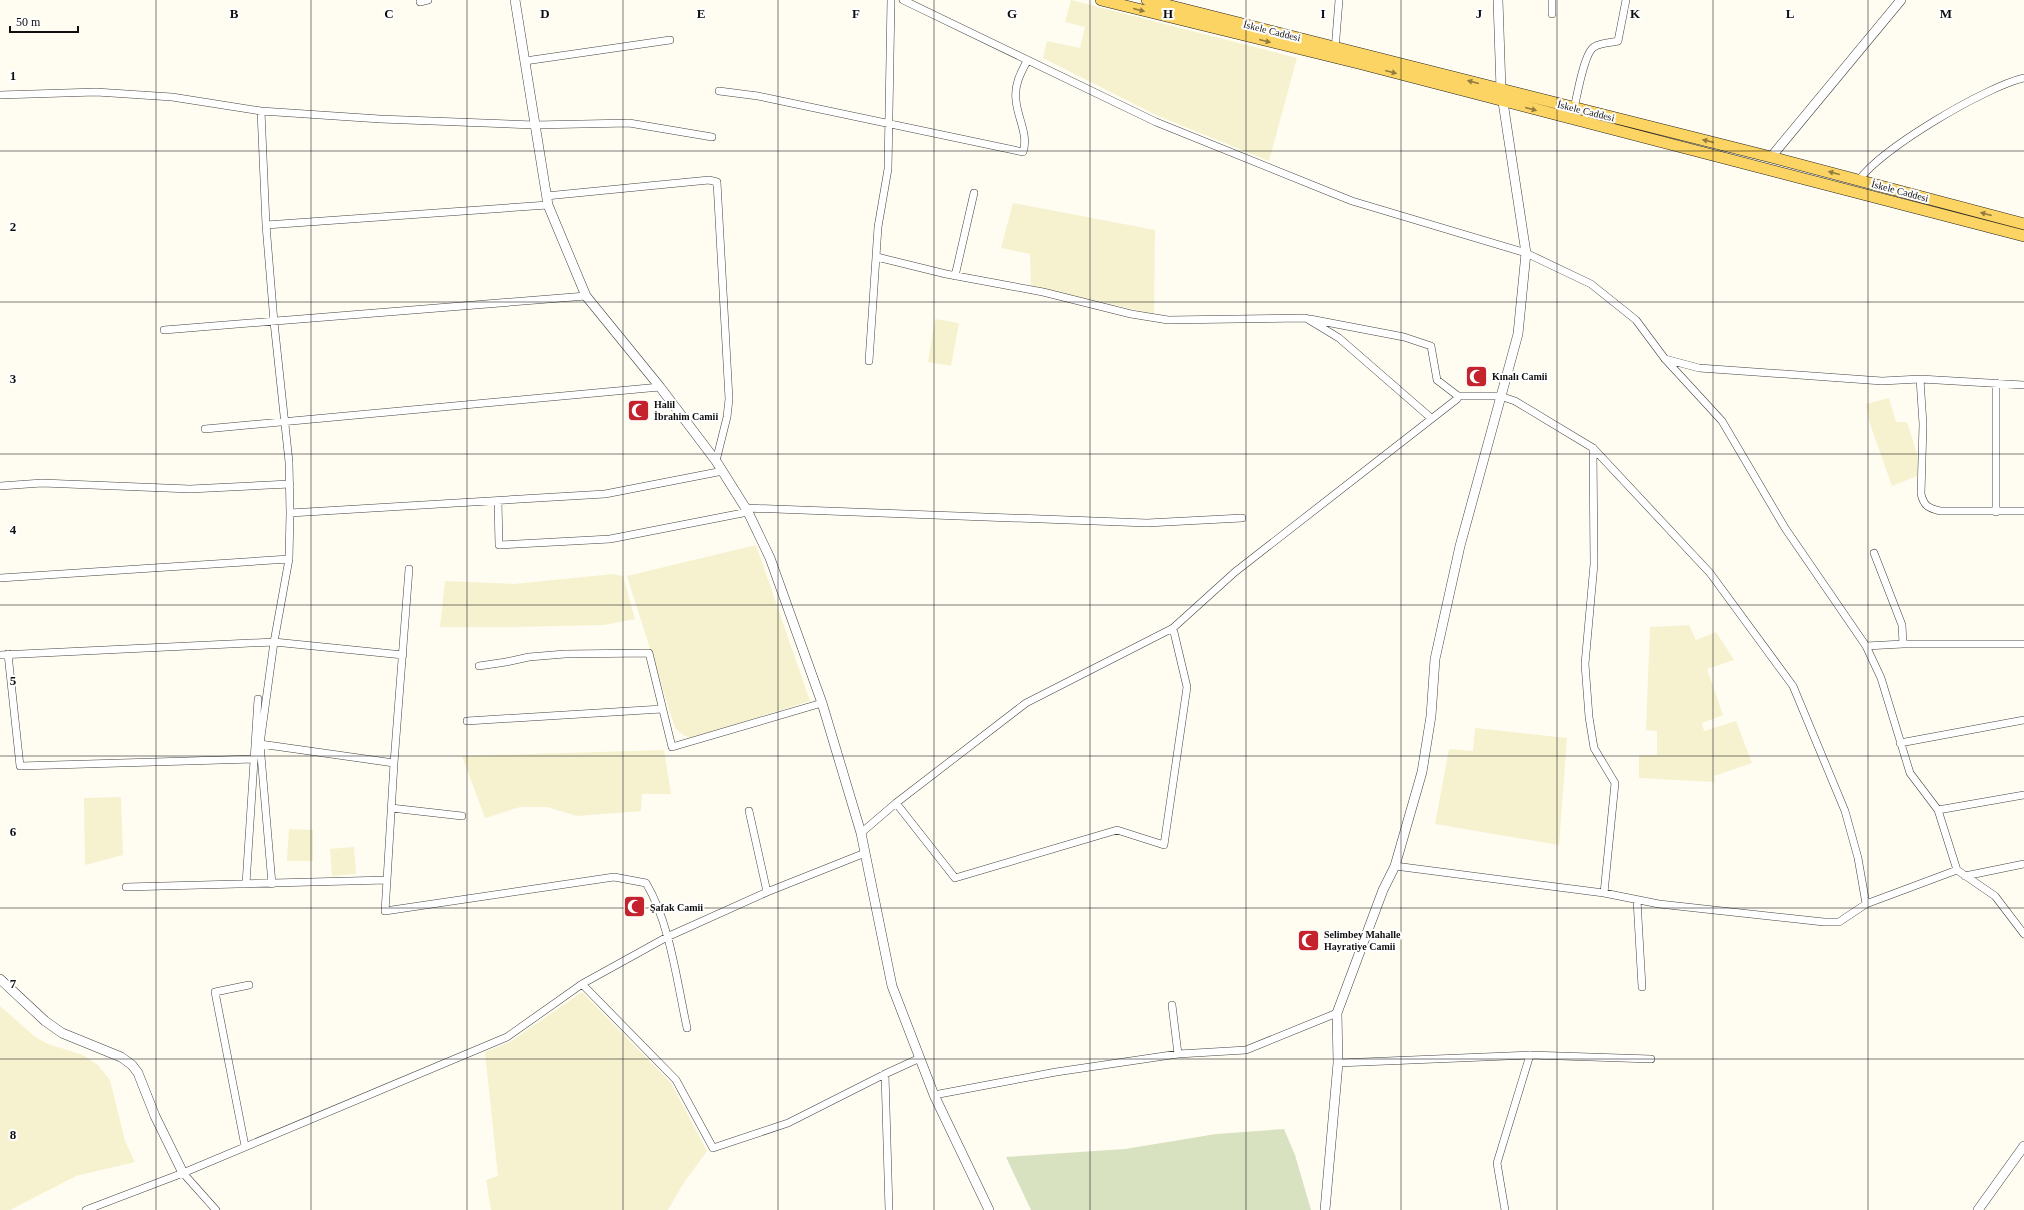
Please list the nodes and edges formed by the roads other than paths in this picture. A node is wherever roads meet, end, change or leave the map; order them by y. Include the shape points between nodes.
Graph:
1 (428, 0) edge
2 (515, 0) edge
3 (891, 0) edge
4 (903, 0) edge
5 (1101, 0) edge
6 (1147, 0) edge
7 (1339, 0) edge
8 (1498, 0) edge
9 (1552, 0) edge
10 (1626, 0) edge
11 (1902, 0) edge
12 (420, 2) dead end
13 (1552, 14) dead end
14 (670, 40) dead end
15 (1336, 46) junction
16 (1335, 58) junction
17 (524, 61) junction
18 (1027, 61) junction
19 (2024, 78) edge
20 (1500, 89) junction
21 (719, 92) dead end
22 (0, 95) edge
23 (1502, 101) junction
24 (1574, 109) junction
25 (261, 111) junction
26 (534, 125) junction
27 (890, 125) junction
28 (712, 137) dead end
29 (1771, 157) junction
30 (1859, 180) junction
31 (974, 193) dead end
32 (547, 200) junction
33 (2024, 224) edge
34 (266, 225) junction
35 (2024, 236) edge
36 (1526, 253) junction
37 (877, 258) junction
38 (955, 276) junction
39 (586, 296) junction
40 (1306, 318) junction
41 (274, 322) junction
42 (164, 330) dead end
43 (1665, 359) junction
44 (869, 361) dead end
45 (1920, 379) junction
46 (1996, 383) junction
47 (2024, 385) edge
48 (660, 386) junction
49 (1458, 396) junction
50 (1500, 396) junction
51 (1431, 418) junction
52 (284, 421) junction
53 (205, 429) dead end
54 (1593, 448) junction
55 (716, 461) junction
56 (723, 470) junction
57 (290, 484) junction
58 (0, 486) edge
59 (498, 501) junction
60 (747, 510) junction
61 (1996, 512) junction
62 (2024, 512) edge
63 (290, 513) junction
64 (1242, 518) dead end
65 (1874, 553) dead end
66 (289, 559) junction
67 (409, 569) dead end
68 (0, 578) edge
69 (1173, 628) junction
70 (274, 642) junction
71 (1903, 644) junction
72 (2024, 644) edge
73 (1866, 646) junction
74 (4, 654) edge
75 (403, 655) junction
76 (479, 666) dead end
77 (258, 699) dead end
78 (822, 703) junction
79 (662, 709) junction
80 (2024, 720) edge
81 (467, 721) dead end
82 (1900, 743) junction
83 (260, 744) junction
84 (254, 759) junction
85 (394, 763) junction
86 (2024, 795) edge
87 (896, 803) junction
88 (391, 808) junction
89 (1938, 810) junction
90 (749, 811) dead end
91 (462, 816) dead end
92 (861, 833) junction
93 (865, 853) junction
94 (2024, 864) edge
95 (1395, 866) junction
96 (1957, 870) junction
97 (1965, 876) junction
98 (387, 880) junction
99 (246, 884) junction
100 (272, 884) junction
101 (126, 887) dead end
102 (767, 892) junction
103 (1604, 893) junction
104 (1637, 900) junction
105 (1866, 904) junction
106 (2024, 934) edge
107 (667, 937) junction
108 (0, 979) edge
109 (249, 984) dead end
110 (582, 984) junction
111 (1642, 987) dead end
112 (1172, 1005) dead end
113 (1337, 1013) junction
114 (687, 1028) dead end
115 (1178, 1054) junction
116 (1530, 1055) junction
117 (920, 1058) junction
118 (1651, 1059) dead end
119 (1338, 1063) junction
120 (885, 1074) junction
121 (934, 1095) junction
122 (245, 1146) junction
123 (2024, 1146) edge
124 (183, 1173) junction
125 (86, 1210) edge
126 (216, 1210) edge
127 (890, 1210) edge
128 (989, 1210) edge
129 (1325, 1210) edge
130 (1505, 1210) edge
131 (1978, 1210) edge

1 - 12 street
2 - 17 street
3 - 27 street
4 - 18 street
5 -> 16 main road
6 - 15 main road, İskele Caddesi
7 - 15 street
8 - 20 street
9 - 13 street
10 - 24 street via 1618,41 1591,48
11 - 29 street
14 - 17 street
15 - 16 street
20 -> 15 main road, İskele Caddesi
16 -> 23 main road
17 - 26 street
18 - 27 street via 1016,87 1016,100 1026,143 1023,152
18 - 36 street via 1156,122 1352,201
19 - 30 street via 1967,104 1918,131 1866,171
20 - 23 street
20 - 24 main road, İskele Caddesi
21 - 27 street via 758,96
22 - 25 street via 96,92 172,98
23 -> 35 main road
23 - 36 street
29 -> 24 main road, İskele Caddesi
25 - 26 street
25 - 34 street
26 - 28 street via 629,123
26 - 32 street
27 - 37 street via 888,169 878,227
30 -> 29 main road, İskele Caddesi
33 -> 30 main road, İskele Caddesi
31 - 38 street
32 - 34 street
32 - 39 street
32 - 55 street via 709,180 717,182 729,399
34 - 41 street
36 - 43 street via 1591,284 1636,320
36 - 50 street via 1518,334
37 - 38 street
37 - 44 street
38 - 40 street via 1043,292 1131,314 1168,320
39 - 41 street
39 - 48 street
40 - 49 street via 1404,337 1431,346 1437,380
40 - 51 street via 1339,338
41 - 42 street
41 - 52 street
43 - 45 street via 1699,368 1882,380
43 - 73 street via 1722,421 1785,528
45 - 46 street
45 - 61 street via 1924,424 1921,494 1924,504 1928,508 1940,511
46 - 47 street
46 - 61 street
48 - 52 street
48 - 55 street
49 - 50 street
49 - 51 street
50 - 54 street via 1515,400
50 - 95 street via 1458,554 1435,659 1431,716 1422,772
51 - 69 street via 1235,572
52 - 53 street
52 - 57 street
54 - 103 street via 1594,564 1585,664 1594,748 1615,783
54 - 105 street via 1710,573 1793,686 1844,811 1858,858
55 - 56 street
56 - 59 street via 605,494
56 - 60 street
57 - 58 street via 190,489 42,483
57 - 63 street
59 - 60 street via 499,545 610,539
59 - 63 street
60 - 64 street via 1147,523
60 - 78 street via 770,558
61 - 62 street
63 - 66 street
65 - 71 street via 1902,625
66 - 68 street
66 - 70 street
67 - 75 street
69 - 87 street via 1026,703
69 - 87 street via 1187,687 1164,845 1118,830 956,878
70 - 74 street
70 - 75 street
70 - 83 street
71 - 72 street
71 - 73 street
73 - 82 street via 1880,678
74 - 84 street via 20,766
75 - 85 street
76 - 79 street via 530,656 649,653
77 - 84 street
78 - 79 street via 672,747
78 - 92 street
79 - 81 street
80 - 82 street
82 - 89 street via 1910,773
83 - 85 street
83 - 100 street
84 - 99 street
85 - 88 street
86 - 89 street
87 - 92 street
88 - 91 street
88 - 98 street
89 - 96 street
90 - 102 street
92 - 93 street
93 - 102 street
93 - 117 street via 892,986
94 - 97 street
95 - 103 street
95 - 113 street via 1383,890
96 - 97 street
96 - 105 street
97 - 106 street via 1995,896
98 - 100 street
98 - 107 street via 385,911 614,877 646,883 655,898
99 - 100 street
99 - 101 street
102 - 107 street
103 - 104 street
104 - 105 street via 1824,922 1839,922
104 - 111 street
107 - 110 street
107 - 114 street
108 - 124 street via 45,1021 62,1033 121,1057 132,1065 138,1073 155,1116
109 - 122 street via 215,992
110 - 120 street via 676,1080 713,1148 788,1123
110 - 122 street via 507,1037
112 - 115 street
113 - 115 street via 1246,1050
113 - 119 street
115 - 121 street via 1056,1072
116 - 118 street
116 - 119 street
116 - 130 street via 1497,1163
117 - 120 street
117 - 121 street
119 - 129 street
120 - 127 street
121 - 128 street
122 - 124 street
123 - 131 street
124 - 125 street
124 - 126 street

